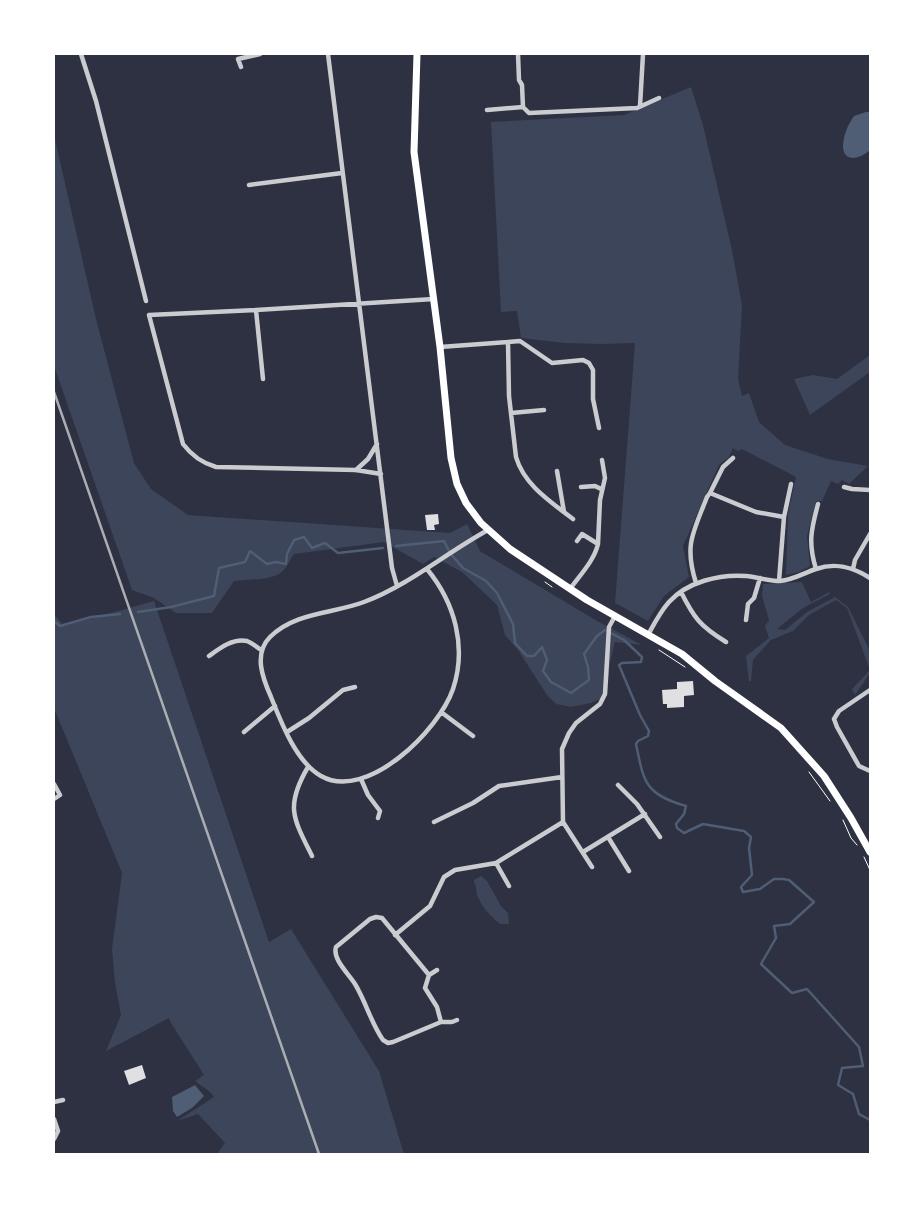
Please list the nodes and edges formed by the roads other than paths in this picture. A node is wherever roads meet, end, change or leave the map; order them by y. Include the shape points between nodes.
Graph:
1 (81, 54) edge
2 (260, 54) edge
3 (328, 54) edge
4 (417, 54) edge
5 (518, 54) edge
6 (644, 54) edge
7 (241, 67) dead end
8 (660, 98) dead end
9 (640, 106) junction
10 (522, 107) junction
11 (487, 110) dead end
12 (342, 173) junction
13 (249, 186) dead end
14 (434, 298) junction
15 (146, 300) dead end
16 (359, 304) junction
17 (256, 310) junction
18 (508, 342) junction
19 (440, 347) junction
20 (263, 378) dead end
21 (544, 410) dead end
22 (511, 413) junction
23 (599, 428) dead end
24 (378, 444) junction
25 (733, 458) dead end
26 (602, 460) dead end
27 (356, 470) junction
28 (556, 471) dead end
29 (381, 474) junction
30 (791, 484) dead end
31 (581, 487) dead end
32 (844, 487) dead end
33 (601, 489) junction
34 (870, 490) edge
35 (710, 493) junction
36 (818, 504) dead end
37 (564, 512) junction
38 (784, 517) junction
39 (573, 519) dead end
40 (488, 530) junction
41 (870, 534) edge
42 (577, 541) dead end
43 (598, 544) junction
44 (427, 569) junction
45 (816, 569) junction
46 (853, 569) junction
47 (760, 578) junction
48 (870, 578) edge
49 (779, 581) junction
50 (696, 583) junction
51 (398, 586) junction
52 (570, 589) junction
53 (681, 592) junction
54 (615, 616) junction
55 (746, 620) dead end
56 (648, 635) junction
57 (726, 642) dead end
58 (262, 650) junction
59 (209, 656) dead end
60 (355, 687) dead end
61 (870, 690) edge
62 (275, 706) junction
63 (441, 712) junction
64 (244, 732) dead end
65 (287, 732) junction
66 (473, 736) dead end
67 (308, 766) junction
68 (870, 772) edge
69 (562, 777) junction
70 (361, 779) junction
71 (54, 784) edge
72 (618, 784) dead end
73 (54, 799) edge
74 (645, 814) junction
75 (378, 818) dead end
76 (434, 822) dead end
77 (563, 822) junction
78 (608, 837) junction
79 (660, 837) dead end
80 (583, 852) junction
81 (867, 853) edge
82 (312, 856) dead end
83 (496, 863) junction
84 (592, 867) dead end
85 (629, 871) dead end
86 (509, 886) dead end
87 (395, 934) junction
88 (437, 970) dead end
89 (429, 975) junction
90 (457, 1020) dead end
91 (442, 1022) junction
92 (63, 1100) dead end
93 (54, 1102) edge
94 (54, 1119) edge
95 (54, 1139) edge

1 - 15 street
2 - 7 street via 238,59
3 - 12 street
4 - 14 main road via 414,152
5 - 10 street
6 - 9 street
8 - 9 street
9 - 10 street via 529,113
10 - 11 street
12 - 13 street
12 - 16 street
14 - 16 street
14 - 19 main road
16 - 17 street
16 - 24 street
17 - 20 street
17 - 27 street via 149,315 183,444 206,464 216,466
18 - 19 street
18 - 22 street
18 - 23 street via 520,341 552,363 583,360 589,363 593,370 592,399
19 - 40 main road via 451,458 457,484 466,502
21 - 22 street
22 - 37 street via 518,466 535,488
24 - 27 street
24 - 29 street
25 - 35 street via 723,467
26 - 33 street via 604,478
27 - 29 street
28 - 37 street
29 - 51 street via 392,568
30 - 38 street
31 - 33 street
32 - 34 street
33 - 43 street
35 - 38 street via 756,512
35 - 50 street via 689,549
36 - 45 street via 811,529 811,552
37 - 39 street
38 - 49 street
40 - 44 street
40 - 52 main road via 510,549
41 - 46 street
42 - 43 street via 582,534
43 - 52 street via 597,551
44 - 51 street
44 - 63 street via 446,597 459,637 459,661 453,689
45 - 46 street via 836,565
45 - 49 street
46 - 48 street
47 - 49 street
47 - 50 street via 714,578
47 - 55 street via 754,598 748,604
50 - 53 street
51 - 58 street via 364,602 304,617 284,626 268,638
52 - 54 main road
53 - 56 street via 668,603
53 - 57 street via 699,622
54 - 56 main road
54 - 69 street via 609,627 605,694 600,704 569,732 562,749
56 - 81 main road via 682,654 781,728 824,776 851,818
58 - 59 street via 248,642 233,642
58 - 62 street via 263,679
60 - 65 street via 343,690
61 - 68 street via 839,710 834,719 859,766
62 - 64 street
62 - 65 street
63 - 66 street
63 - 70 street via 418,741 391,764
65 - 67 street
67 - 70 street via 322,776 345,782
67 - 82 street via 292,809
69 - 76 street via 499,786
69 - 77 street
70 - 75 street via 380,811
71 - 73 street via 60,795
72 - 74 street
74 - 78 street
74 - 79 street
77 - 80 street
77 - 83 street
78 - 80 street
78 - 85 street
80 - 84 street
83 - 86 street
83 - 87 street via 455,870 444,878 430,906
87 - 89 street
87 - 91 street via 382,918 376,917 336,947 334,952 356,986 383,1040 393,1042
88 - 89 street
89 - 91 street via 425,988 437,1006
90 - 91 street
92 - 93 street
94 - 95 street via 58,1131

